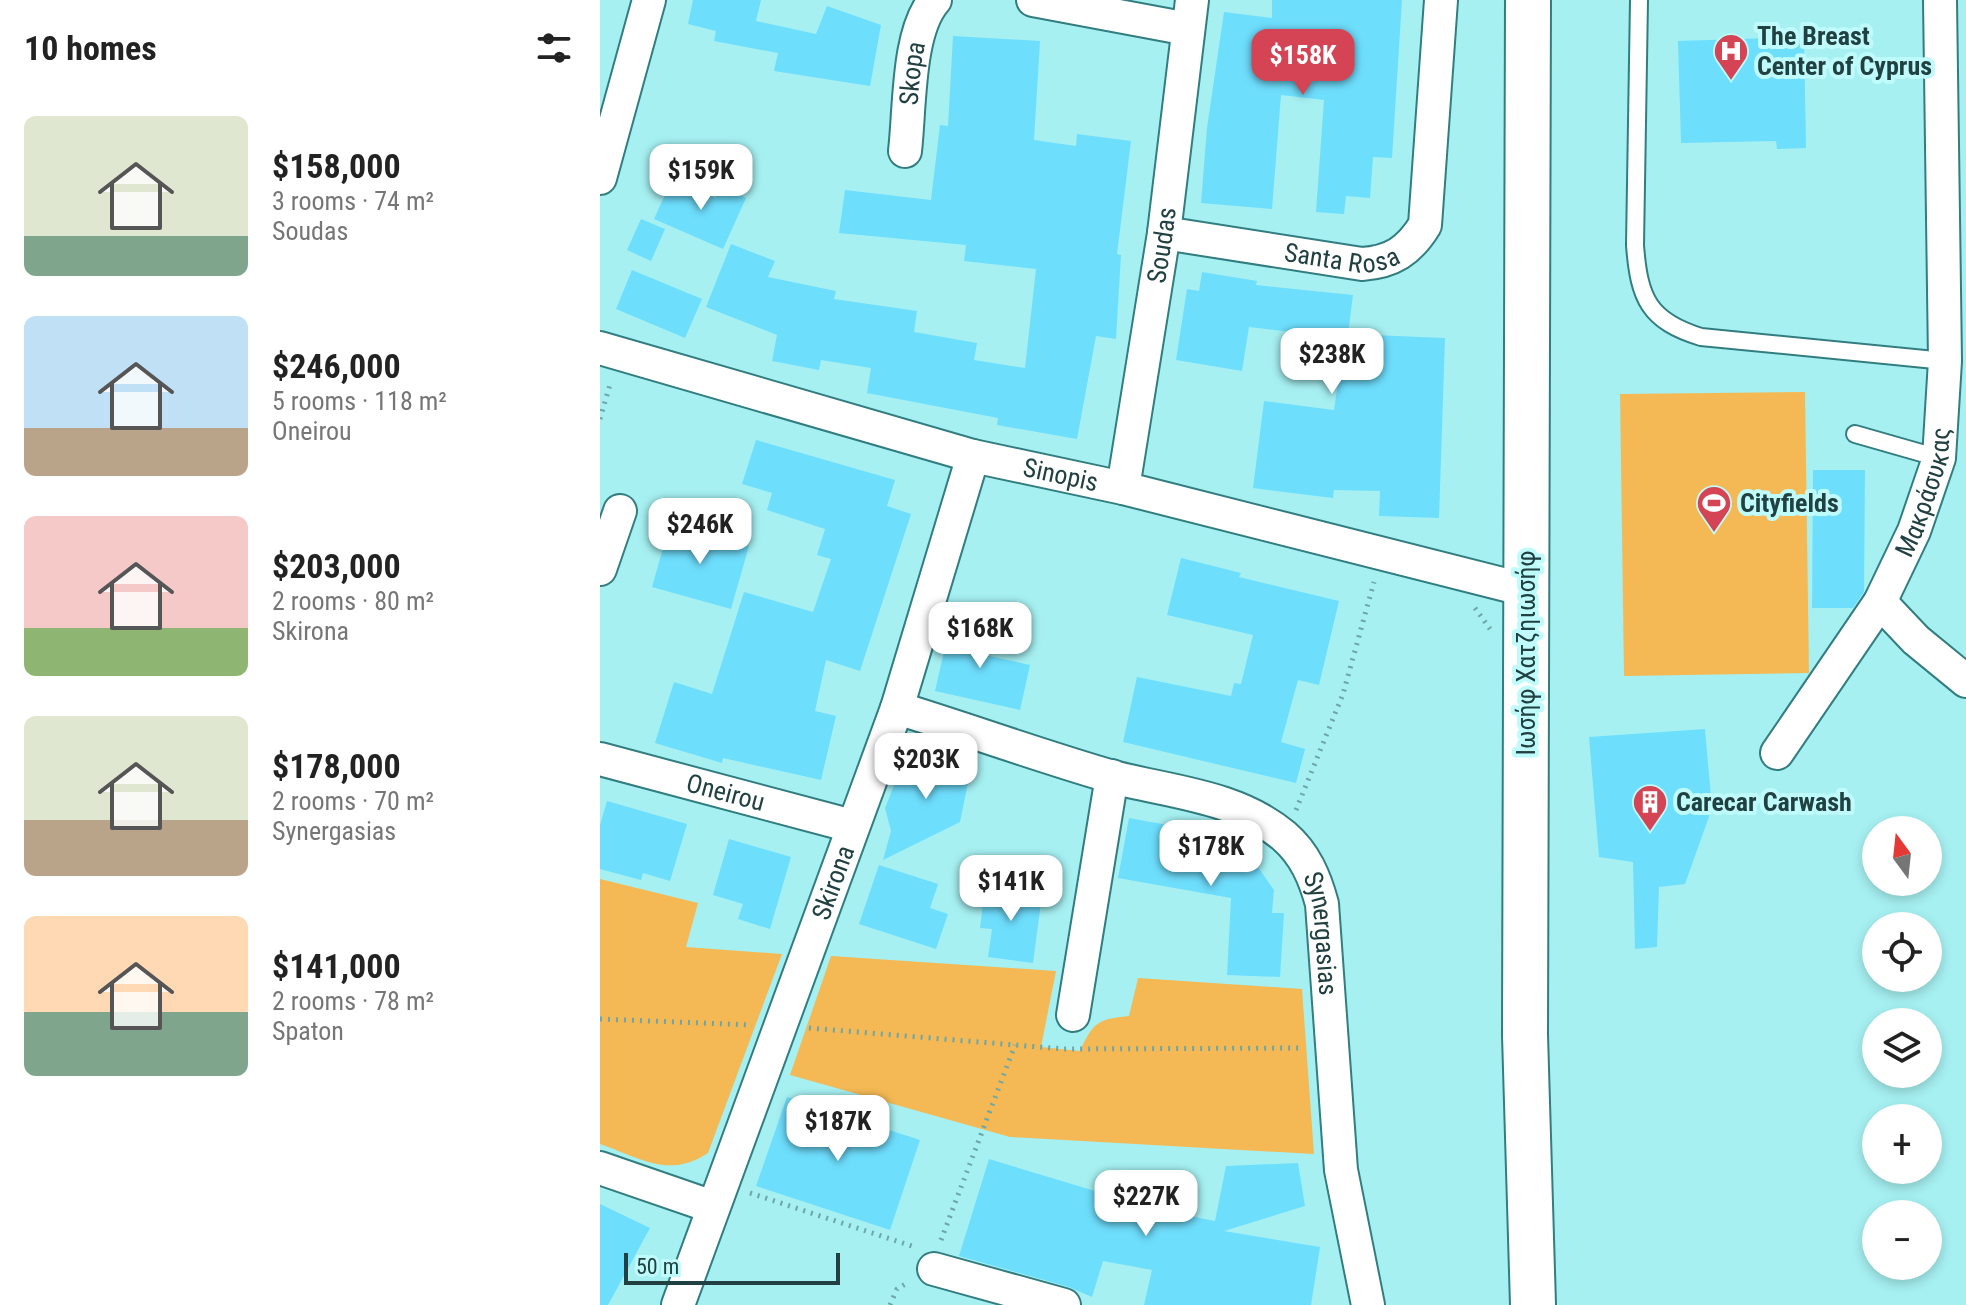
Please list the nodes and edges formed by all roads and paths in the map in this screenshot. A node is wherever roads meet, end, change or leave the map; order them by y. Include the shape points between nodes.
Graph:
1 (649, 0) edge
2 (935, 0) edge
3 (1033, 0) edge
4 (1441, 0) edge
5 (1528, 0) edge
6 (1639, 0) edge
7 (1940, 0) edge
8 (1190, 15) edge
9 (905, 151) dead end
10 (600, 178) edge
11 (1164, 233) junction
12 (610, 351) edge
13 (1945, 361) junction
14 (600, 419) edge
15 (1855, 434) dead end
16 (973, 456) junction
17 (1939, 458) junction
18 (1123, 488) junction
19 (620, 511) dead end
20 (1384, 552) junction
21 (600, 569) edge
22 (1526, 590) junction
23 (1880, 602) junction
24 (1966, 681) edge
25 (897, 708) junction
26 (1777, 753) dead end
27 (600, 759) edge
28 (1112, 776) junction
29 (852, 826) junction
30 (1285, 837) junction
31 (1073, 1015) dead end
32 (600, 1019) edge
33 (754, 1025) dead end
34 (800, 1027) dead end
35 (1015, 1045) junction
36 (1331, 1048) junction
37 (600, 1168) edge
38 (718, 1196) junction
39 (936, 1262) junction
40 (678, 1305) edge
41 (1064, 1305) edge
42 (1368, 1305) edge
43 (1533, 1305) edge

1 - 10 street
2 - 9 street, Skopa via 918,33
3 - 8 street
4 - 11 street, Santa Rosa via 1425,225 1404,252 1362,264
5 - 22 main road, Ιωσήφ Χατζηιωσήφ
6 - 13 lane via 1635,245 1641,285 1654,315 1674,329 1701,337
7 - 13 street, Μακράσυκας
8 - 11 street, Soudas
11 - 18 street, Soudas
12 - 14 path
12 - 16 street, Sinopis
13 - 17 street, Μακράσυκας
15 - 17 lane
16 - 18 street, Sinopis
16 - 25 street, Skirona
17 - 23 street, Μακράσυκας via 1914,531
18 - 20 street, Sinopis
19 - 21 street
20 - 22 street, Sinopis
20 - 30 path via 1343,694
22 - 43 main road, Ιωσήφ Χατζηιωσήφ via 1525,1035
23 - 24 street
23 - 26 street, Μακράσυκας
25 - 28 street, Synergasias
25 - 29 street, Skirona
27 - 29 street, Oneirou
28 - 30 street, Synergasias via 1215,801 1257,817
28 - 31 street
29 - 38 street, Skirona
30 - 36 street, Synergasias via 1309,867 1322,904
32 - 33 path
34 - 35 path
35 - 36 path
35 - 39 path
36 - 42 street, Synergasias via 1341,1170
37 - 38 street
38 - 39 path
38 - 40 street, Skirona
39 - 41 street

